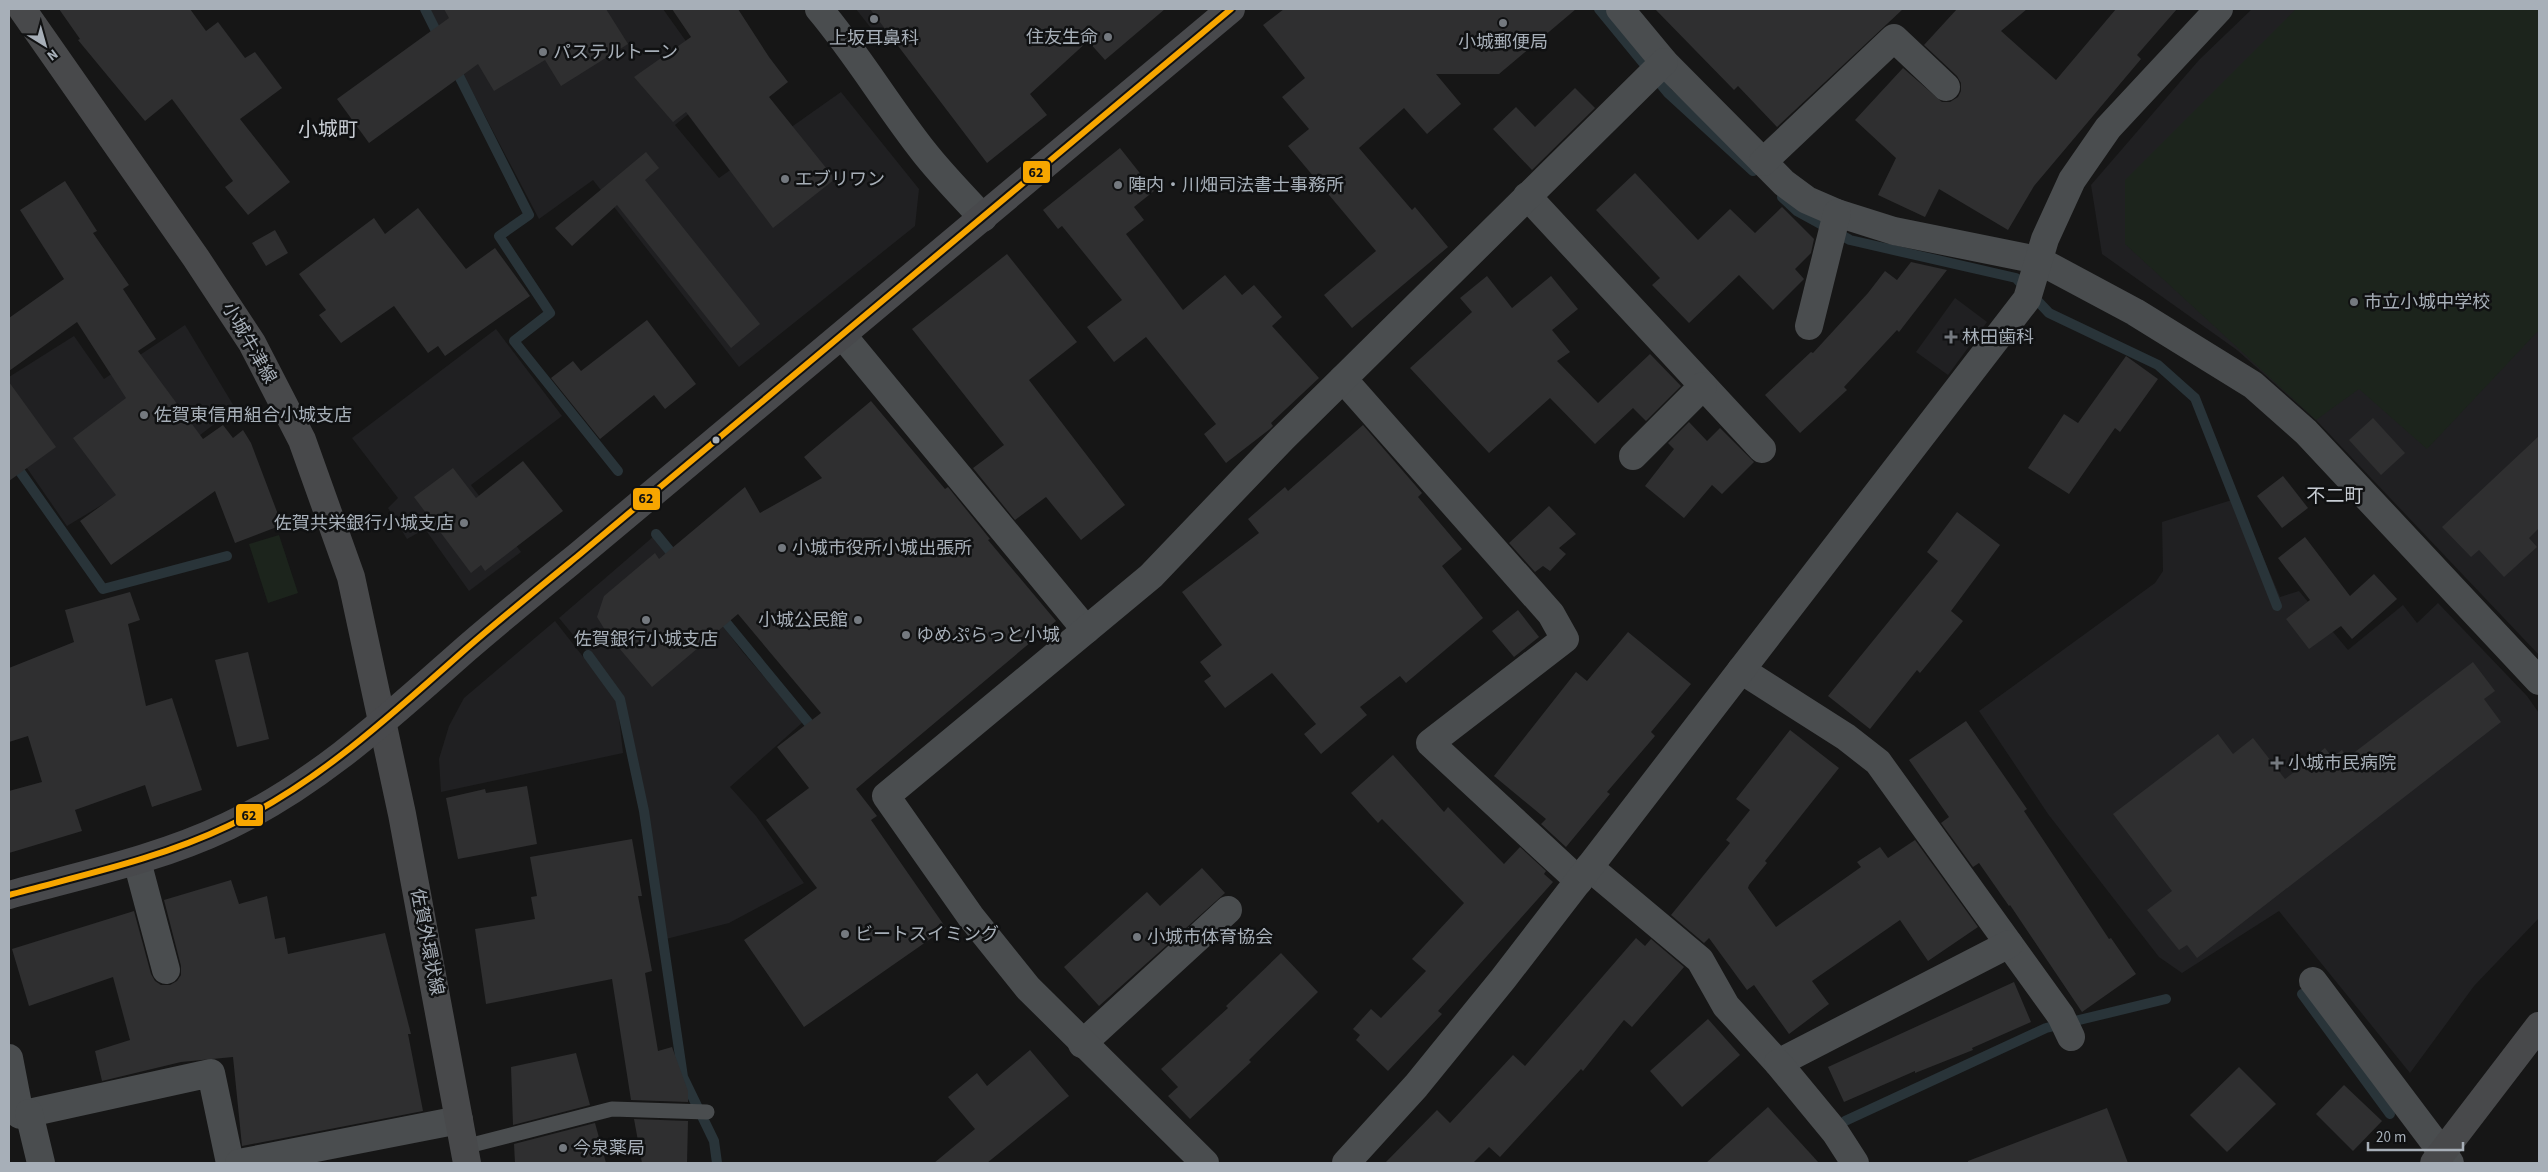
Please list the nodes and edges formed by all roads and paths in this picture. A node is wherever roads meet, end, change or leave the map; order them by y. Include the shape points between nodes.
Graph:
1 (22, 9) edge
2 (819, 9) edge
3 (1232, 9) edge
4 (1620, 9) edge
5 (2219, 9) edge
6 (1654, 71) junction
7 (1946, 87) dead end
8 (1763, 162) junction
9 (1527, 196) junction
10 (1837, 213) junction
11 (983, 218) junction
12 (2033, 280) junction
13 (1809, 326) dead end
14 (843, 336) junction
15 (1343, 379) junction
16 (1703, 386) junction
17 (1762, 450) dead end
18 (1633, 456) dead end
19 (1086, 630) junction
20 (1741, 670) junction
21 (2539, 680) edge
22 (383, 722) junction
23 (137, 861) junction
24 (1584, 874) junction
25 (9, 895) edge
26 (1228, 910) dead end
27 (2009, 944) junction
28 (166, 970) dead end
29 (2313, 981) dead end
30 (2066, 1026) dead end
31 (2539, 1026) edge
32 (1082, 1044) junction
33 (9, 1058) edge
34 (1778, 1063) junction
35 (707, 1112) dead end
36 (29, 1113) junction
37 (459, 1120) junction
38 (465, 1155) edge
39 (2442, 1159) edge
40 (41, 1163) edge
41 (230, 1163) edge
42 (239, 1163) edge
43 (1205, 1163) edge
44 (1346, 1163) edge
45 (1855, 1163) edge

1 - 22 main road, 小城牛津線 via 252,343 302,440 351,577
2 - 11 street via 858,57 924,153
3 - 11 highway
4 - 6 street
5 - 12 street via 2108,128 2072,180 2045,239
6 - 8 street
6 - 9 street
7 - 8 street via 1894,38
8 - 10 street via 1807,200
9 - 15 street
9 - 16 street
10 - 12 street
10 - 13 street
11 - 14 highway
12 - 20 street
12 - 21 street via 2135,312 2252,385 2306,432
14 - 19 street
14 - 22 highway
15 - 19 street via 1151,576
15 - 24 street via 1551,614 1565,639 1430,743
16 - 17 street
16 - 18 street
19 - 32 street via 886,796 971,918 1028,988
20 - 24 street
20 - 27 street via 1846,737 1878,762
22 - 23 highway via 320,772 273,802 226,827
22 - 37 main road, 佐賀外環状線
23 - 25 highway
23 - 28 street
24 - 34 street via 1700,960 1726,1006
24 - 44 street via 1416,1086
26 - 32 street
27 - 30 street
27 - 34 street
29 - 39 street
31 - 39 main road
32 - 43 street
33 - 36 street via 20,1114
34 - 45 street via 1835,1132
35 - 38 lane via 612,1109
36 - 40 street
36 - 41 street via 211,1073
37 - 38 main road, 佐賀外環状線
37 - 42 street

